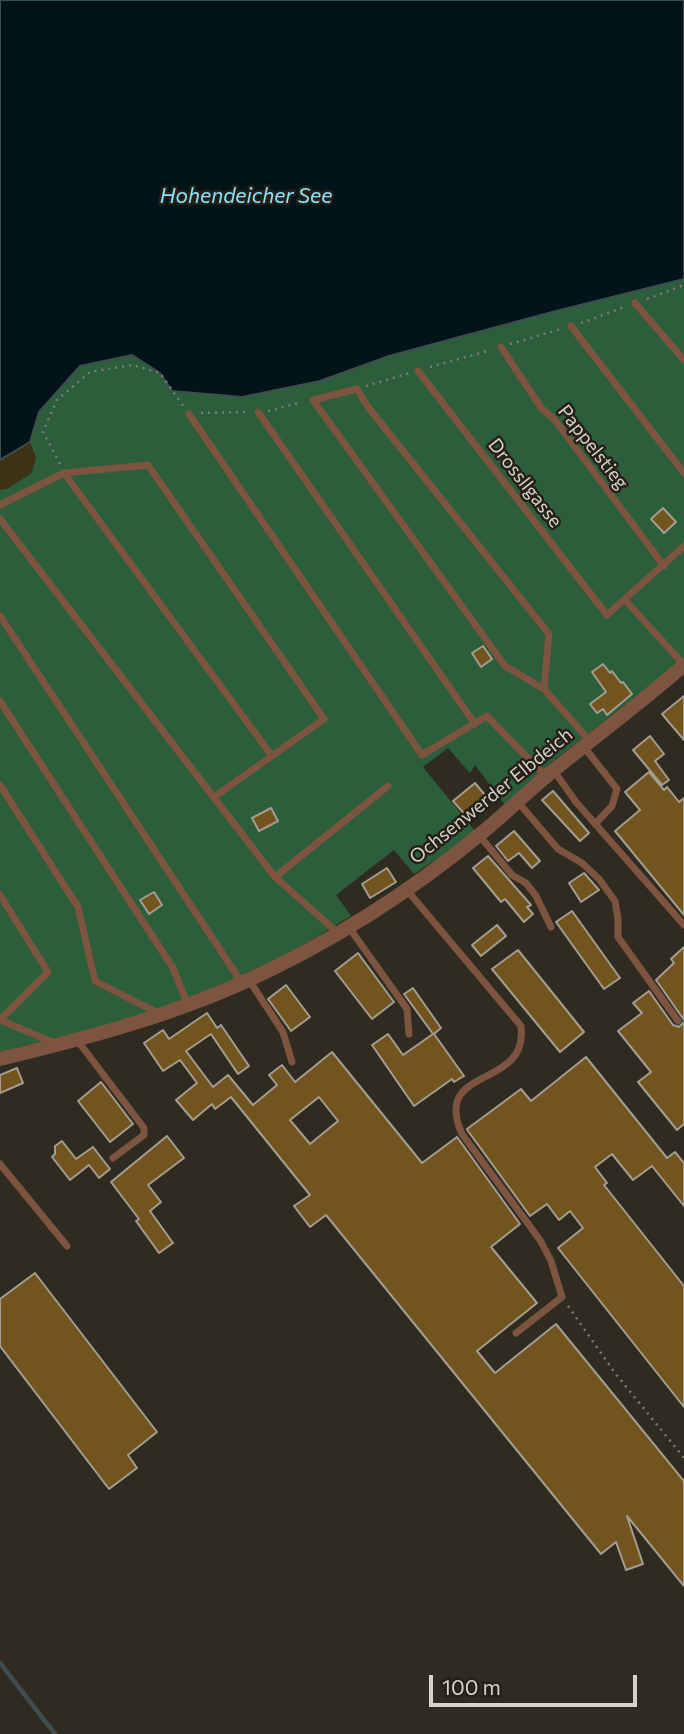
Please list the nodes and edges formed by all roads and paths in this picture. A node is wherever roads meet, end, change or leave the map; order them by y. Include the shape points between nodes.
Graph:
1 (684, 285) edge
2 (635, 303) junction
3 (571, 326) junction
4 (501, 347) junction
5 (684, 360) edge
6 (418, 371) junction
7 (357, 389) junction
8 (313, 400) junction
9 (258, 412) junction
10 (188, 414) junction
11 (64, 473) junction
12 (684, 473) edge
13 (0, 505) edge
14 (0, 519) edge
15 (684, 546) edge
16 (664, 566) junction
17 (626, 600) junction
18 (0, 616) edge
19 (684, 665) edge
20 (544, 689) junction
21 (0, 701) edge
22 (475, 724) junction
23 (587, 744) junction
24 (272, 756) junction
25 (549, 774) junction
26 (0, 785) edge
27 (387, 786) dead end
28 (214, 797) junction
29 (517, 802) junction
30 (595, 824) junction
31 (479, 835) junction
32 (275, 877) junction
33 (405, 889) junction
34 (0, 895) edge
35 (684, 925) edge
36 (551, 927) dead end
37 (343, 929) junction
38 (245, 981) junction
39 (188, 1005) junction
40 (162, 1015) junction
41 (678, 1021) dead end
42 (409, 1034) dead end
43 (77, 1040) junction
44 (60, 1045) junction
45 (0, 1059) edge
46 (292, 1062) dead end
47 (113, 1158) dead end
48 (0, 1164) edge
49 (67, 1246) dead end
50 (562, 1297) junction
51 (516, 1333) dead end
52 (684, 1458) edge

1 - 2 path
2 - 3 path
2 - 5 lane
3 - 4 path
3 - 12 lane
4 - 6 path
4 - 16 lane, Pappelstieg via 542,409 555,420
6 - 7 path
6 - 17 lane, Drossllgasse via 607,615
7 - 8 lane
7 - 20 lane via 549,634
8 - 9 path
8 - 20 lane via 505,666
9 - 10 path
9 - 22 lane
10 - 11 path via 160,373 131,365 90,372 57,400 43,432
10 - 22 lane via 422,755
11 - 13 lane
11 - 24 lane
11 - 24 lane via 148,465 324,719
14 - 28 lane
15 - 16 lane
16 - 17 lane
17 - 19 lane
18 - 38 lane
19 - 23 street, Ochsenwerder Elbdeich
20 - 23 lane
21 - 39 lane via 173,968
22 - 25 lane via 487,716
23 - 25 street, Ochsenwerder Elbdeich
23 - 30 lane via 617,789 612,806
24 - 28 lane
25 - 29 street, Ochsenwerder Elbdeich
25 - 30 lane
26 - 40 lane via 78,907 95,981
27 - 32 lane
28 - 32 lane
29 - 31 street, Ochsenwerder Elbdeich
29 - 41 lane via 558,849 599,879 615,901 618,937
30 - 35 lane
31 - 33 street, Ochsenwerder Elbdeich
31 - 36 lane via 512,875 526,883
32 - 37 lane
33 - 37 street, Ochsenwerder Elbdeich
33 - 50 lane via 520,1026 522,1041 517,1054 463,1090 455,1119 540,1240
34 - 44 lane via 48,972 0,1020
37 - 38 street, Ochsenwerder Elbdeich
37 - 42 lane via 407,1009
38 - 39 street, Ochsenwerder Elbdeich
38 - 46 lane via 283,1032
39 - 40 street, Ochsenwerder Elbdeich
40 - 43 street, Ochsenwerder Elbdeich
43 - 44 street, Ochsenwerder Elbdeich
43 - 47 lane via 144,1128 144,1135
44 - 45 street, Ochsenwerder Elbdeich
48 - 49 lane
50 - 51 lane
50 - 52 path via 615,1373

